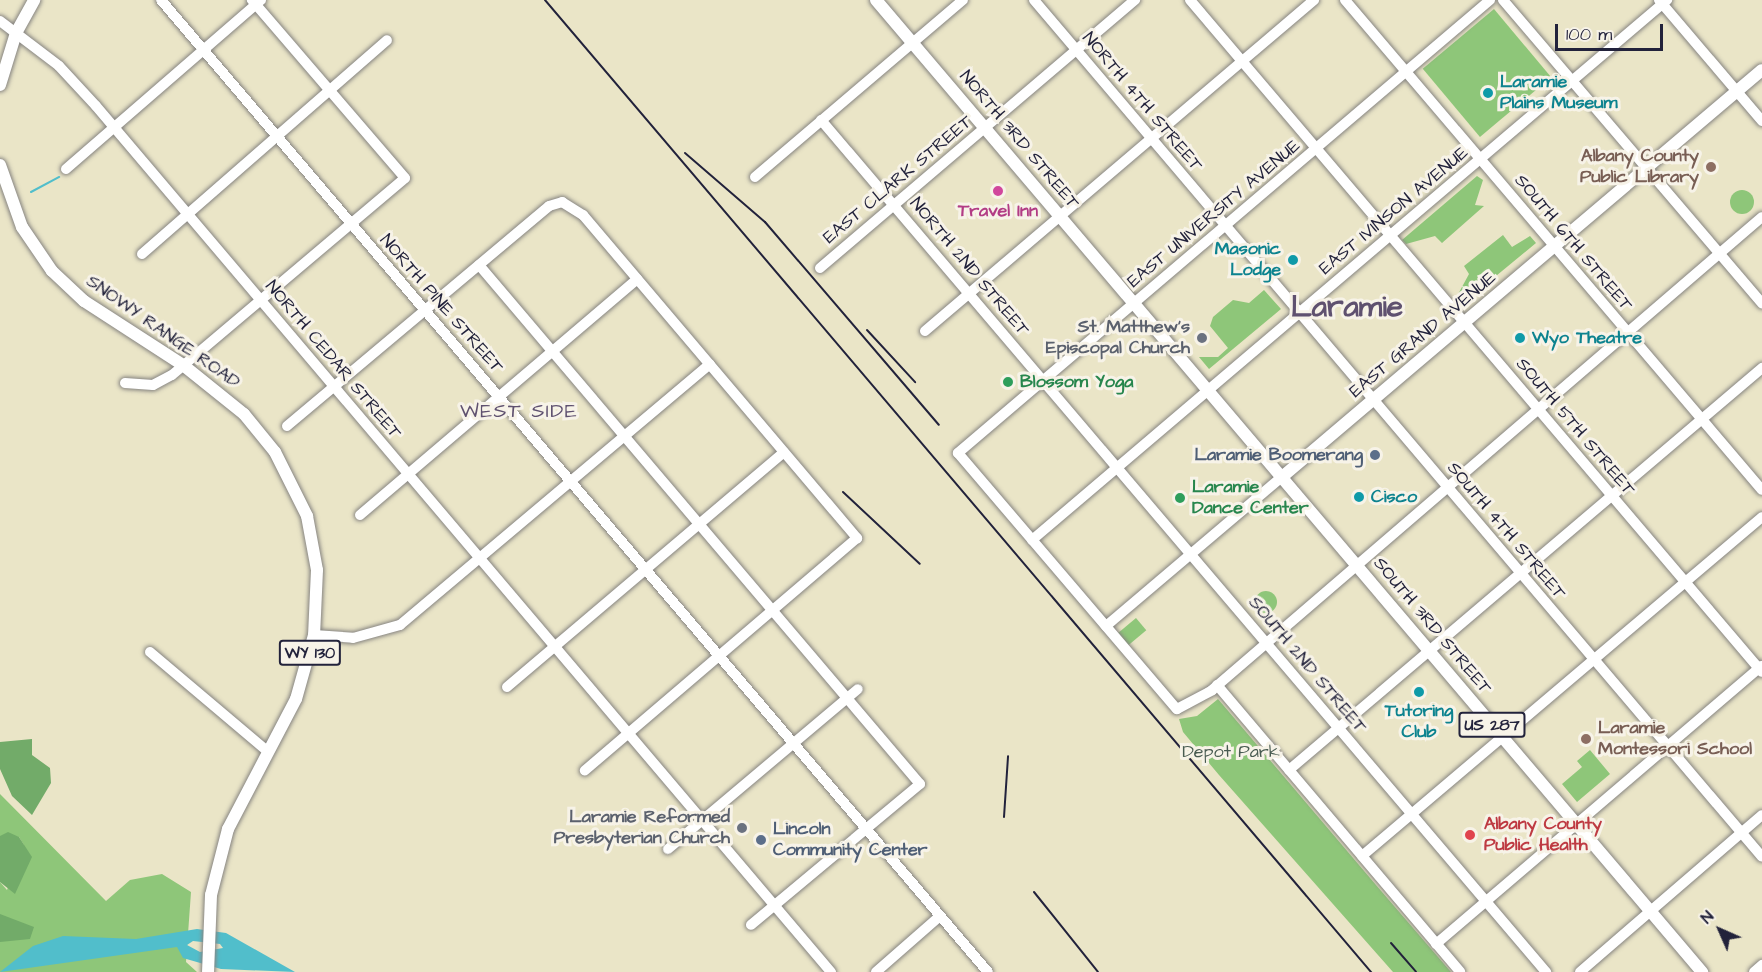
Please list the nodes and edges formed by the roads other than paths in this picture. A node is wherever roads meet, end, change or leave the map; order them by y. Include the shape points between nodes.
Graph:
1 (34, 0) edge
2 (162, 0) edge
3 (876, 0) edge
4 (963, 0) edge
5 (1034, 0) edge
6 (1135, 0) edge
7 (1190, 0) edge
8 (1314, 0) edge
9 (1345, 0) edge
10 (1490, 0) edge
11 (1503, 0) edge
12 (256, 1) edge
13 (1663, 1) edge
14 (0, 21) edge
15 (16, 33) junction
16 (387, 40) dead end
17 (913, 43) junction
18 (203, 50) junction
19 (1076, 50) junction
20 (1242, 61) junction
21 (1762, 70) edge
22 (1406, 72) junction
23 (1572, 81) junction
24 (0, 85) edge
25 (331, 91) junction
26 (1737, 91) junction
27 (821, 120) junction
28 (1762, 121) edge
29 (113, 128) junction
30 (985, 128) junction
31 (278, 138) junction
32 (1151, 138) junction
33 (1316, 148) junction
34 (1480, 159) junction
35 (0, 165) edge
36 (1647, 168) junction
37 (66, 169) dead end
38 (755, 177) dead end
39 (895, 205) junction
40 (187, 214) junction
41 (1060, 216) junction
42 (1762, 216) edge
43 (351, 224) junction
44 (1225, 226) junction
45 (1390, 235) junction
46 (1555, 247) junction
47 (1719, 253) junction
48 (142, 254) dead end
49 (479, 265) junction
50 (820, 268) dead end
51 (637, 279) junction
52 (970, 293) junction
53 (261, 300) junction
54 (1134, 303) junction
55 (1762, 303) edge
56 (425, 310) junction
57 (1299, 313) junction
58 (1465, 323) junction
59 (925, 331) dead end
60 (1627, 331) junction
61 (552, 351) junction
62 (710, 364) junction
63 (183, 365) junction
64 (1762, 368) edge
65 (1043, 380) junction
66 (125, 383) dead end
67 (334, 387) junction
68 (1208, 390) junction
69 (499, 397) junction
70 (1373, 400) junction
71 (1537, 408) junction
72 (1702, 419) junction
73 (287, 426) dead end
74 (625, 438) junction
75 (784, 452) junction
76 (1117, 467) junction
77 (408, 474) junction
78 (1282, 477) junction
79 (572, 482) junction
80 (1446, 485) junction
81 (1762, 490) edge
82 (1612, 496) junction
83 (360, 514) dead end
84 (1762, 517) edge
85 (699, 525) junction
86 (1032, 540) junction
87 (1191, 554) junction
88 (481, 559) junction
89 (1354, 563) junction
90 (646, 569) junction
91 (1521, 573) junction
92 (1685, 582) junction
93 (773, 611) junction
94 (1106, 626) junction
95 (314, 635) junction
96 (1264, 640) junction
97 (555, 646) junction
98 (1429, 651) junction
99 (150, 652) dead end
100 (719, 657) junction
101 (1594, 659) junction
102 (1761, 669) edge
103 (1217, 685) junction
104 (507, 687) dead end
105 (858, 689) dead end
106 (847, 698) junction
107 (1339, 728) junction
108 (628, 733) junction
109 (1502, 737) junction
110 (793, 743) junction
111 (1668, 746) junction
112 (267, 752) junction
113 (585, 770) dead end
114 (1289, 770) junction
115 (1412, 814) junction
116 (1762, 815) edge
117 (702, 820) junction
118 (1576, 824) junction
119 (867, 828) junction
120 (1742, 833) junction
121 (668, 849) dead end
122 (1362, 856) junction
123 (1762, 857) edge
124 (1486, 901) junction
125 (775, 906) junction
126 (1650, 912) junction
127 (940, 916) junction
128 (751, 925) dead end
129 (1436, 944) junction
130 (1762, 965) edge
131 (208, 972) edge
132 (831, 972) edge
133 (876, 972) edge
134 (988, 972) edge
135 (1460, 972) edge
136 (1546, 972) edge
137 (1580, 972) edge
138 (1702, 972) edge
139 (1754, 972) edge

1 - 15 main road
2 - 18 street, NORTH PINE STREET
3 - 17 main road, NORTH 3RD STREET
4 - 17 street
5 - 19 street, NORTH 4TH STREET
6 - 19 street, EAST CLARK STREET
7 - 20 street, SOUTH 5TH STREET
8 - 20 street
9 - 22 street, SOUTH 6TH STREET
10 - 22 street, EAST UNIVERSITY AVENUE
11 - 23 street
12 - 18 street
12 - 25 street
13 - 23 street, EAST IVINSON AVENUE
13 - 26 street
14 - 15 street, NORTH CEDAR STREET
15 - 24 main road
15 - 29 street, NORTH CEDAR STREET via 59,66
16 - 25 street
17 - 27 street
17 - 30 main road, NORTH 3RD STREET
18 - 29 street
18 - 31 street, NORTH PINE STREET
19 - 30 street, EAST CLARK STREET
19 - 32 street, NORTH 4TH STREET
20 - 32 street
20 - 33 street, SOUTH 5TH STREET
21 - 26 main road, EAST GRAND AVENUE
22 - 33 street, EAST UNIVERSITY AVENUE
22 - 34 street, SOUTH 6TH STREET
23 - 34 street, EAST IVINSON AVENUE
23 - 36 street
25 - 31 street
25 - 43 street via 405,178
26 - 28 street
26 - 36 main road, EAST GRAND AVENUE
27 - 38 street
27 - 39 street, NORTH 2ND STREET
29 - 37 street
29 - 40 street, NORTH CEDAR STREET
30 - 39 street, EAST CLARK STREET
30 - 41 main road, NORTH 3RD STREET
31 - 40 street
31 - 43 street, NORTH PINE STREET
32 - 41 street
32 - 44 street, NORTH 4TH STREET
33 - 44 street, EAST UNIVERSITY AVENUE
33 - 45 street, SOUTH 5TH STREET
34 - 45 street, EAST IVINSON AVENUE
34 - 46 street, SOUTH 6TH STREET
35 - 63 main road, SNOWY RANGE ROAD / WY 130 via 17,218 52,271 84,301
36 - 46 main road, EAST GRAND AVENUE
36 - 47 street
39 - 50 street, EAST CLARK STREET
39 - 52 street, NORTH 2ND STREET
40 - 48 street
40 - 53 street, NORTH CEDAR STREET
41 - 52 street
41 - 54 main road, NORTH 3RD STREET
42 - 47 street
43 - 53 street
43 - 56 street, NORTH PINE STREET
44 - 54 street, EAST UNIVERSITY AVENUE
44 - 57 street, SOUTH 4TH STREET
45 - 57 street, EAST IVINSON AVENUE
45 - 58 street, SOUTH 5TH STREET
46 - 58 main road, EAST GRAND AVENUE
46 - 60 street, SOUTH 6TH STREET
47 - 55 street
47 - 60 street
49 - 51 street via 549,206 562,202 584,215
49 - 56 street
49 - 61 street
51 - 61 street
51 - 62 street
52 - 59 street
52 - 65 street, NORTH 2ND STREET
53 - 63 street
53 - 67 street, NORTH CEDAR STREET
54 - 65 street, EAST UNIVERSITY AVENUE
54 - 68 main road, SOUTH 3RD STREET
56 - 67 street
56 - 69 street, NORTH PINE STREET
57 - 68 street, EAST IVINSON AVENUE
57 - 70 street, SOUTH 4TH STREET
58 - 70 main road, EAST GRAND AVENUE
58 - 71 street, SOUTH 5TH STREET
60 - 71 street
60 - 72 street, SOUTH 6TH STREET
61 - 69 street
61 - 74 street
62 - 74 street
62 - 75 street
63 - 66 street via 153,385
63 - 95 main road, SNOWY RANGE ROAD / WY 130 via 249,420 300,497 317,570
64 - 72 street
65 - 76 street, SOUTH 2ND STREET
65 - 86 street, EAST UNIVERSITY AVENUE via 958,453
67 - 73 street
67 - 77 street, NORTH CEDAR STREET
68 - 76 street, EAST IVINSON AVENUE
68 - 78 main road, SOUTH 3RD STREET
69 - 77 street
69 - 79 street, NORTH PINE STREET
70 - 78 main road, EAST GRAND AVENUE
70 - 80 street, SOUTH 4TH STREET
71 - 80 street
71 - 82 street, SOUTH 5TH STREET
72 - 81 street, SOUTH 6TH STREET
72 - 82 street
74 - 79 street
74 - 85 street
75 - 85 street
75 - 93 street via 857,538
76 - 86 street, EAST IVINSON AVENUE
76 - 87 street, SOUTH 2ND STREET
77 - 83 street
77 - 88 street, NORTH CEDAR STREET
78 - 87 street, EAST GRAND AVENUE
78 - 89 main road, SOUTH 3RD STREET / US 287
79 - 88 street
79 - 90 street, NORTH PINE STREET
80 - 89 street
80 - 91 street, SOUTH 4TH STREET
82 - 91 street
82 - 92 street, SOUTH 5TH STREET
84 - 92 street
85 - 90 street
85 - 93 street
86 - 94 street
87 - 94 street, EAST GRAND AVENUE
87 - 96 street, SOUTH 2ND STREET
88 - 95 street via 391,630 352,638
88 - 97 street, NORTH CEDAR STREET
89 - 96 street
89 - 98 main road, SOUTH 3RD STREET / US 287
90 - 97 street
90 - 100 street, NORTH PINE STREET
91 - 98 street
91 - 101 street, SOUTH 4TH STREET
92 - 101 street
92 - 102 street, SOUTH 5TH STREET
93 - 100 street
93 - 106 street
94 - 103 street via 1177,709
95 - 112 main road, SNOWY RANGE ROAD / WY 130 via 296,699
96 - 103 street
96 - 107 street, SOUTH 2ND STREET
97 - 104 street
97 - 108 street, NORTH CEDAR STREET
98 - 107 street
98 - 109 main road, SOUTH 3RD STREET / US 287
99 - 112 street
100 - 108 street
100 - 110 street, NORTH PINE STREET
101 - 109 street
101 - 111 street, SOUTH 4TH STREET
102 - 111 street
103 - 114 street
105 - 106 street
106 - 110 street
106 - 119 street via 920,784
107 - 114 street
107 - 115 street, SOUTH 2ND STREET
108 - 113 street
108 - 117 street, NORTH CEDAR STREET
109 - 115 street
109 - 118 main road, SOUTH 3RD STREET / US 287
110 - 117 street
110 - 119 street, NORTH PINE STREET
111 - 118 street
111 - 120 street, SOUTH 4TH STREET
112 - 131 main road, SNOWY RANGE ROAD / WY 130 via 228,829 208,922
114 - 122 street
115 - 122 street
115 - 124 street, SOUTH 2ND STREET
116 - 120 street
117 - 121 street
117 - 125 street, NORTH CEDAR STREET
118 - 124 street
118 - 126 main road, SOUTH 3RD STREET / US 287
119 - 125 street
119 - 127 street, NORTH PINE STREET
120 - 123 street, SOUTH 4TH STREET
120 - 126 street
122 - 129 street
124 - 129 street
124 - 136 street, SOUTH 2ND STREET
125 - 128 street
125 - 132 street, NORTH CEDAR STREET
126 - 137 street
126 - 138 main road, SOUTH 3RD STREET / US 287
127 - 133 street
127 - 134 street, NORTH PINE STREET
129 - 135 street
130 - 139 street

